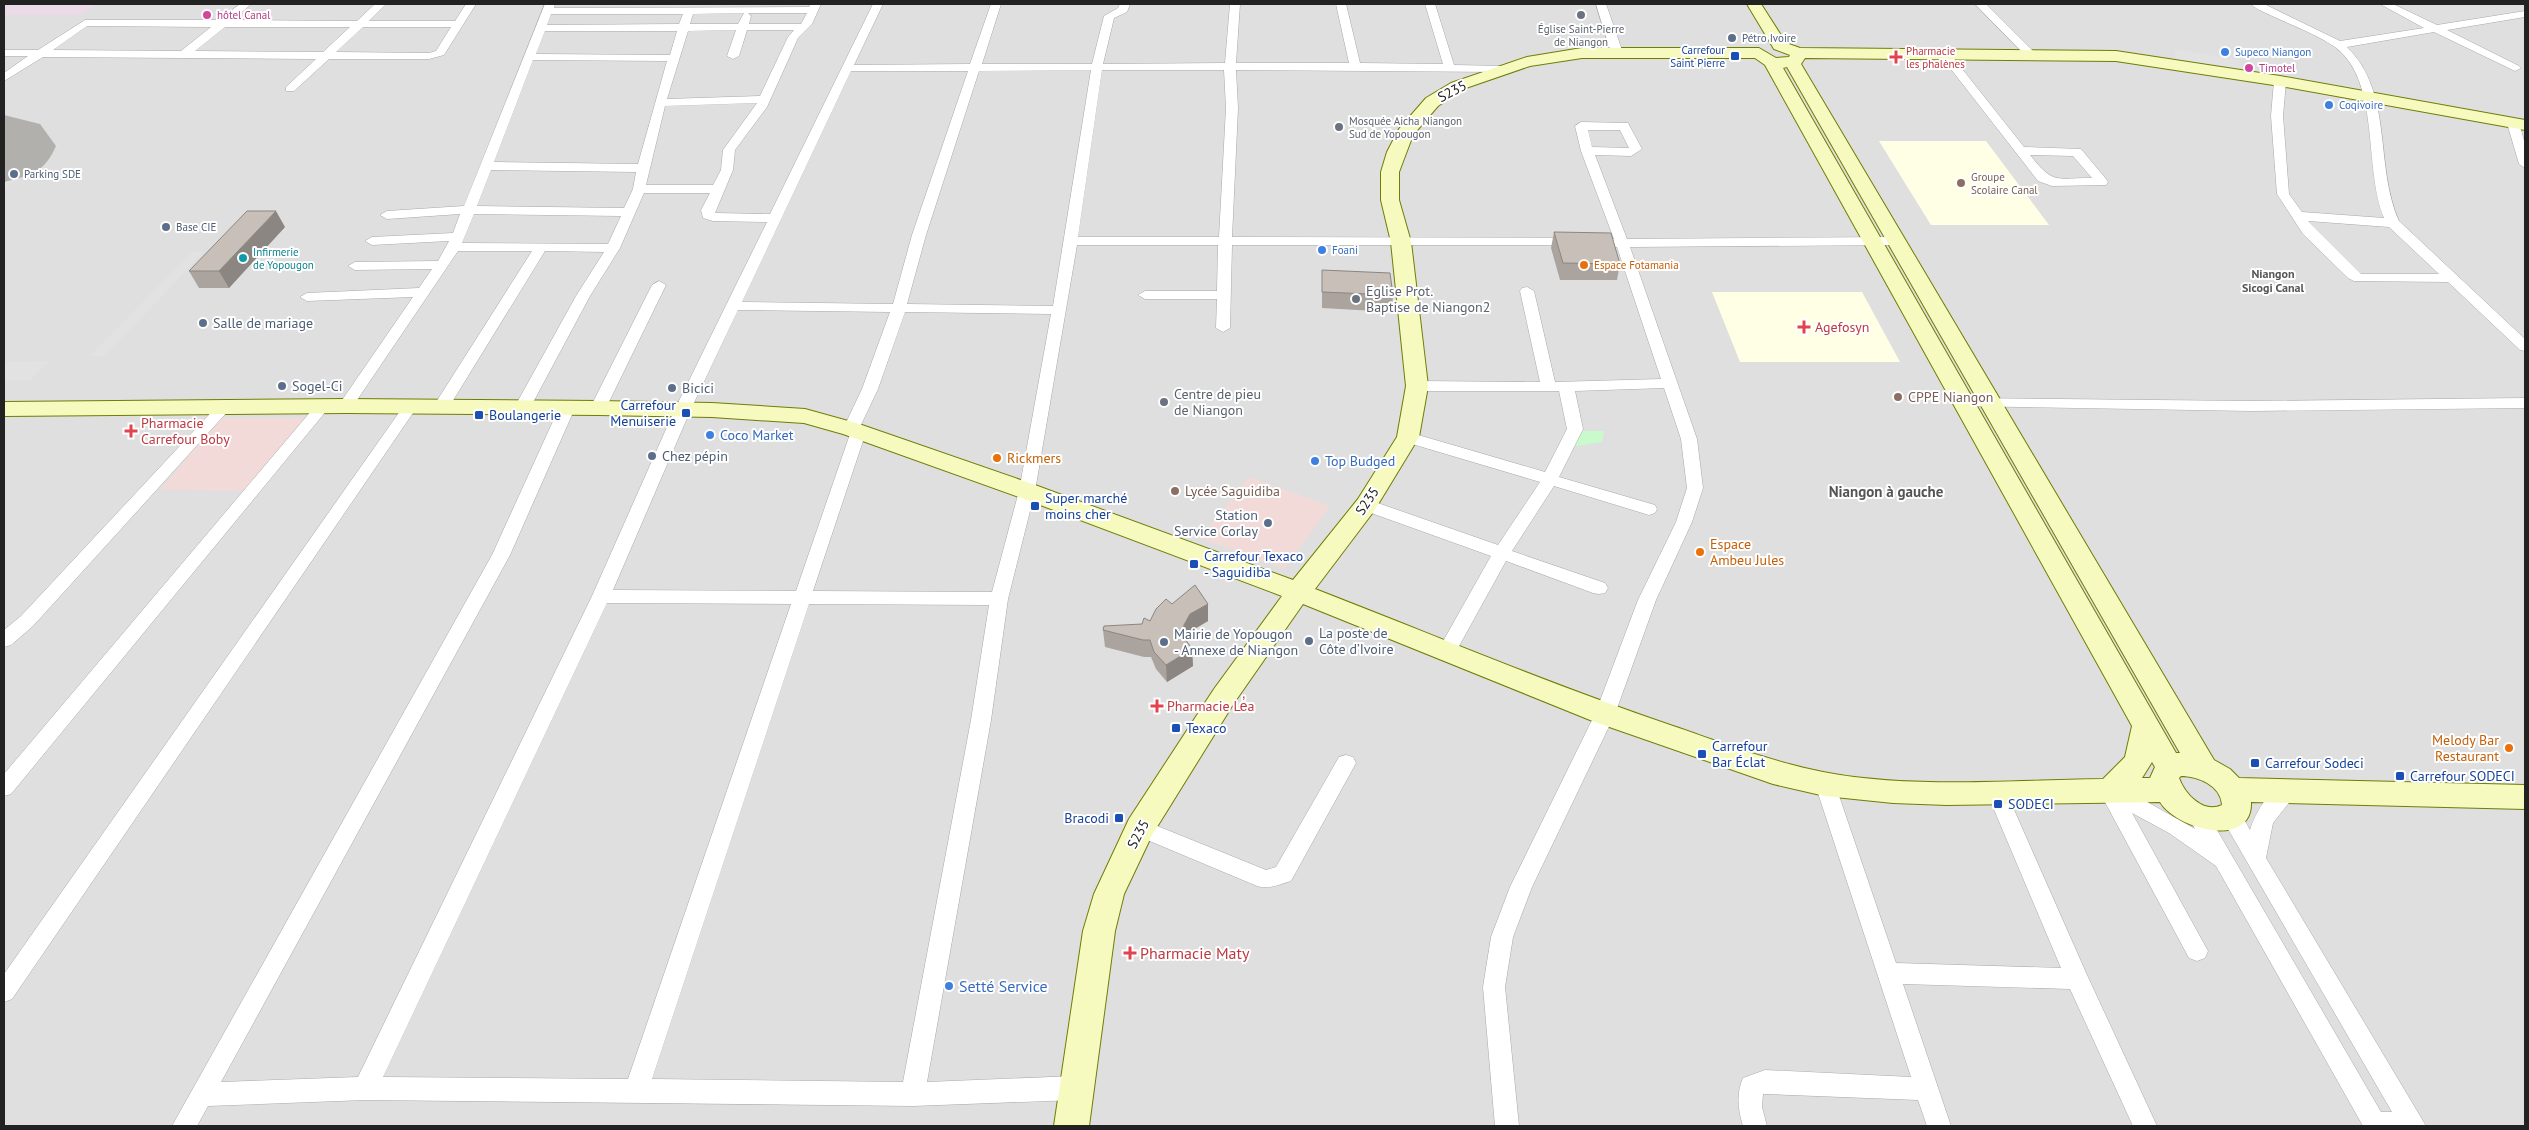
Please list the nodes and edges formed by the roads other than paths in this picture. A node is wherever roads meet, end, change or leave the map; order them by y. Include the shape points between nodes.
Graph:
1 (246, 4) edge
2 (382, 4) edge
3 (471, 4) edge
4 (878, 4) edge
5 (996, 4) edge
6 (1126, 4) edge
7 (1235, 4) edge
8 (1341, 4) edge
9 (1430, 4) edge
10 (1601, 4) edge
11 (1740, 4) edge
12 (1754, 4) edge
13 (1980, 4) edge
14 (2256, 4) edge
15 (2385, 4) edge
16 (2509, 4) edge
17 (748, 7) edge
18 (814, 7) edge
19 (549, 8) edge
20 (689, 10) junction
21 (2525, 13) edge
22 (225, 22) junction
23 (360, 23) junction
24 (460, 24) junction
25 (684, 27) junction
26 (744, 27) junction
27 (804, 27) junction
28 (541, 28) junction
29 (2438, 30) junction
30 (2339, 45) junction
31 (4, 53) edge
32 (39, 53) junction
33 (1618, 53) junction
34 (1944, 53) junction
35 (2030, 53) junction
36 (184, 54) junction
37 (329, 54) junction
38 (1732, 54) junction
39 (530, 56) junction
40 (733, 56) dead end
41 (674, 58) junction
42 (1780, 59) junction
43 (1097, 66) junction
44 (1230, 66) junction
45 (1355, 66) junction
46 (973, 67) junction
47 (1448, 67) junction
48 (848, 68) junction
49 (2515, 68) dead end
50 (1503, 69) junction
51 (4, 78) edge
52 (2280, 81) junction
53 (290, 88) dead end
54 (2371, 98) junction
55 (764, 99) junction
56 (660, 102) junction
57 (2519, 124) edge
58 (2023, 151) junction
59 (1587, 152) dead end
60 (2525, 164) edge
61 (488, 166) junction
62 (643, 168) junction
63 (640, 189) junction
64 (718, 189) junction
65 (469, 210) junction
66 (630, 212) junction
67 (387, 215) dead end
68 (2297, 216) junction
69 (776, 218) junction
70 (2393, 223) junction
71 (372, 241) dead end
72 (1071, 241) junction
73 (1225, 241) junction
74 (1884, 241) junction
75 (456, 242) junction
76 (1401, 242) junction
77 (1622, 243) junction
78 (541, 248) junction
79 (613, 248) junction
80 (443, 265) junction
81 (355, 266) dead end
82 (2450, 278) junction
83 (659, 285) dead end
84 (1527, 291) dead end
85 (425, 292) junction
86 (1146, 295) dead end
87 (1224, 296) junction
88 (307, 297) dead end
89 (734, 306) junction
90 (898, 306) junction
91 (1059, 310) junction
92 (1223, 328) dead end
93 (2525, 348) edge
94 (1668, 383) junction
95 (1418, 386) junction
96 (1558, 387) junction
97 (1966, 403) junction
98 (2525, 403) edge
99 (1991, 404) junction
100 (346, 406) junction
101 (224, 407) junction
102 (322, 407) junction
103 (410, 407) junction
104 (441, 407) junction
105 (522, 408) junction
106 (567, 408) junction
107 (598, 408) junction
108 (4, 409) edge
109 (683, 409) junction
110 (854, 430) junction
111 (1408, 437) junction
112 (1550, 479) junction
113 (1027, 491) junction
114 (1366, 505) junction
115 (1649, 509) dead end
116 (1501, 554) junction
117 (1599, 588) dead end
118 (1298, 592) junction
119 (601, 596) junction
120 (802, 597) junction
121 (999, 599) junction
122 (4, 640) edge
123 (1446, 652) junction
124 (1605, 714) junction
125 (2177, 722) junction
126 (2146, 723) junction
127 (1346, 763) dead end
128 (2204, 768) junction
129 (2168, 779) junction
130 (1825, 784) junction
131 (4, 788) edge
132 (2289, 790) junction
133 (2109, 791) junction
134 (1997, 792) junction
135 (2525, 797) edge
136 (2232, 803) junction
137 (2199, 817) junction
138 (1140, 828) junction
139 (2256, 857) junction
140 (2226, 863) junction
141 (2198, 951) dead end
142 (1887, 973) junction
143 (2078, 979) junction
144 (4, 992) edge
145 (365, 1088) junction
146 (1075, 1088) junction
147 (1927, 1089) junction
148 (636, 1091) junction
149 (913, 1094) junction
150 (201, 1095) junction
151 (2375, 1125) edge
152 (2413, 1125) edge
153 (184, 1126) edge
154 (1071, 1126) edge
155 (1507, 1126) edge
156 (1755, 1126) edge
157 (1939, 1126) edge
158 (2145, 1126) edge

1 - 22 street
2 - 23 street
3 - 24 street
4 - 48 street
5 - 46 street
6 - 43 street via 1123,10 1113,13 1108,19
7 - 44 street
8 - 45 street
9 - 47 street
10 - 33 street
11 - 42 street
12 - 42 street
13 - 35 street
14 - 30 street
15 - 29 street
16 - 21 street
17 - 18 street
17 - 20 street
17 - 26 street
18 - 27 street
19 - 20 street
19 - 28 street
20 - 25 street
21 - 29 street
22 - 23 street
22 - 32 street via 85,23
22 - 36 street
23 - 24 street
23 - 37 street
24 - 37 street via 436,56
25 - 26 street
25 - 28 street
25 - 41 street
26 - 27 street
26 - 40 street
27 - 55 street via 793,38
28 - 39 street
29 - 30 street
29 - 49 street
30 - 54 street via 2355,58
31 - 32 street
32 - 36 street
32 - 51 street
33 - 38 street, S235
33 - 50 street, S235 via 1562,56
34 - 35 street
34 - 42 street via 1824,54 1808,62
34 - 58 street
35 - 52 street via 2142,58
36 - 37 street
37 - 53 street
38 - 42 street, S235
38 - 42 street via 1765,66
39 - 41 street
39 - 61 street
41 - 56 street
42 - 74 street
43 - 44 street
43 - 46 street
43 - 72 street
44 - 45 street
44 - 73 street via 1232,108
45 - 47 street
46 - 48 street
46 - 90 street
47 - 50 street
48 - 69 street
50 - 76 street, S235 via 1457,86 1432,102 1405,133 1390,172 1390,200
52 - 54 street
52 - 68 street via 2277,116 2282,188
54 - 57 street
54 - 70 street via 2381,198
55 - 56 street
55 - 64 street via 752,121 729,150 728,170
56 - 62 street
57 - 60 street
58 - 58 street via 2046,181 2102,182 2077,152
59 - 77 street
61 - 62 street
61 - 65 street
62 - 63 street
63 - 64 street
63 - 66 street
64 - 69 street via 708,215
65 - 66 street
65 - 67 street
65 - 75 street
66 - 79 street
68 - 70 street
68 - 82 street via 2321,245 2359,278
69 - 89 street
70 - 82 street
71 - 75 street
72 - 73 street
72 - 91 street
73 - 76 street
73 - 87 street
74 - 77 street
74 - 97 street
74 - 99 street
75 - 78 street
75 - 80 street
76 - 77 street
76 - 95 street, S235
77 - 94 street
78 - 79 street
78 - 104 street
79 - 105 street
80 - 81 street
80 - 85 street
82 - 93 street
83 - 107 street
84 - 96 street
85 - 88 street
85 - 100 street
86 - 87 street
87 - 92 street
89 - 90 street
89 - 109 street
90 - 91 street
90 - 110 street via 883,357
91 - 113 street
94 - 96 street
94 - 124 street via 1689,440 1695,488 1684,522 1658,572
95 - 96 street
95 - 111 street, S235
96 - 112 street via 1574,429
97 - 99 street
97 - 126 street
98 - 99 street
99 - 125 street
100 - 102 street
100 - 103 street
101 - 102 street
101 - 108 street
101 - 122 street via 27,621
102 - 131 street
103 - 104 street
103 - 144 street via 137,805
104 - 105 street
105 - 106 street
106 - 107 street
106 - 150 street via 500,555
107 - 109 street
109 - 110 street via 805,416
109 - 119 street
110 - 113 street
110 - 120 street
111 - 112 street
111 - 114 street, S235
112 - 115 street
112 - 116 street
113 - 118 street
113 - 121 street
114 - 116 street
114 - 118 street, S235
116 - 117 street
116 - 123 street
118 - 123 street
118 - 138 street, S235 via 1224,696
119 - 120 street
119 - 145 street
120 - 121 street
120 - 148 street
121 - 149 street via 982,720
123 - 124 street
124 - 130 street via 1727,758
124 - 155 street via 1522,887 1502,937 1494,987
125 - 128 street
125 - 132 street via 2233,768
126 - 129 street
126 - 133 street via 2139,763 2129,776
127 - 138 street via 1283,874 1273,878 1265,879
128 - 129 street via 2179,764
128 - 136 street via 2221,777
129 - 133 street
129 - 137 street via 2179,805
130 - 134 street via 1893,791
130 - 142 street
132 - 135 street
132 - 136 street
132 - 139 street via 2271,807 2259,828
133 - 134 street
133 - 140 street via 2176,827
133 - 141 street
134 - 143 street
136 - 137 street via 2211,820
136 - 139 street
137 - 140 street
138 - 146 street, S235 via 1109,894 1098,931
139 - 152 street
140 - 151 street
142 - 143 street
142 - 147 street
143 - 158 street
145 - 148 street
145 - 150 street
146 - 149 street
146 - 154 street, S235
147 - 156 street via 1765,1082 1751,1086 1750,1107
147 - 157 street
148 - 149 street
150 - 153 street
151 - 152 street

